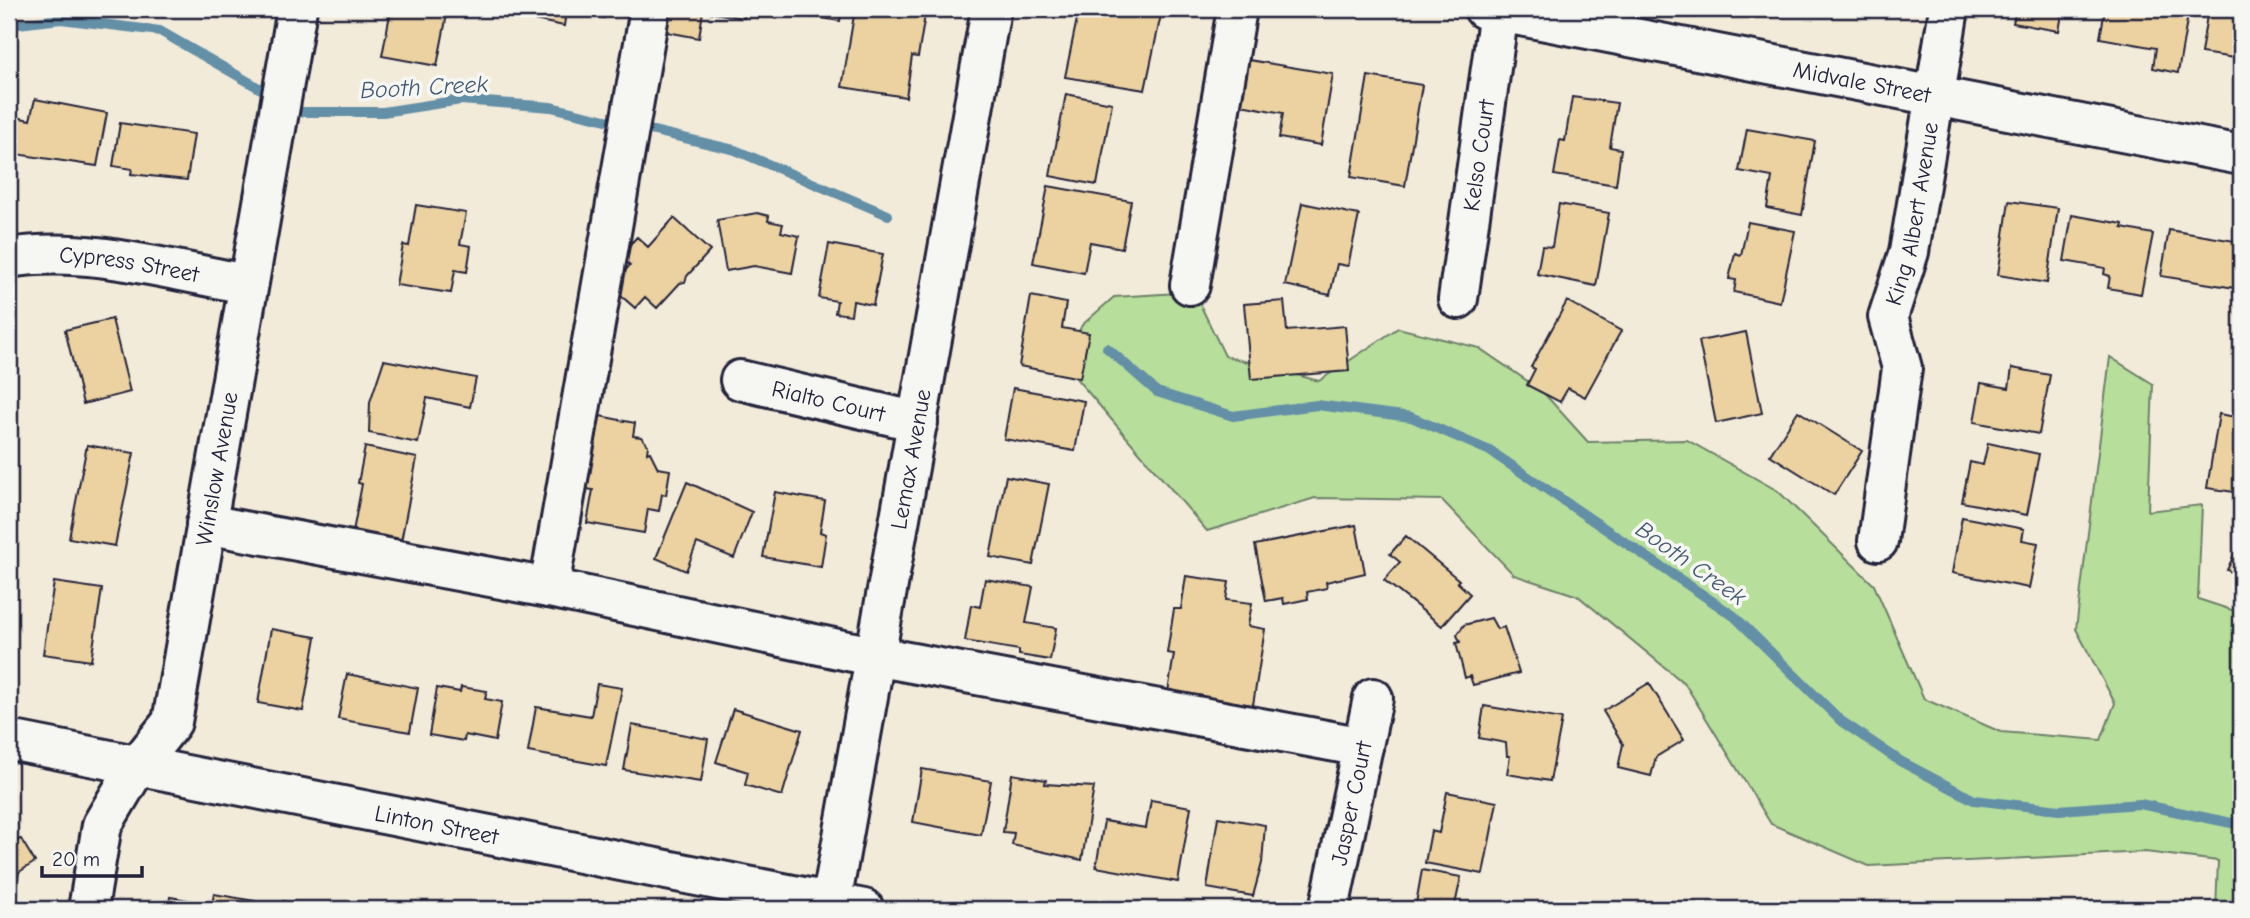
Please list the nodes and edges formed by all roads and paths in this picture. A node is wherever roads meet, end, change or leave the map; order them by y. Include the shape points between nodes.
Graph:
1 (297, 9) edge
2 (650, 9) edge
3 (991, 9) edge
4 (1237, 9) edge
5 (1949, 9) edge
6 (1492, 10) edge
7 (1936, 94) junction
8 (2241, 155) edge
9 (9, 258) edge
10 (248, 284) junction
11 (1191, 285) dead end
12 (1458, 299) dead end
13 (740, 380) dead end
14 (918, 422) junction
15 (206, 524) junction
16 (1878, 541) dead end
17 (549, 588) junction
18 (876, 656) junction
19 (1373, 698) dead end
20 (9, 740) edge
21 (1363, 747) junction
22 (137, 766) junction
23 (842, 907) edge
24 (88, 909) edge
25 (1329, 909) edge

1 - 10 street, Winslow Avenue
2 - 17 street
3 - 14 street, Lemax Avenue
4 - 11 street
5 - 7 street, King Albert Avenue
6 - 7 street, Midvale Street
6 - 12 street, Kelso Court
7 - 8 street, Midvale Street
7 - 16 street, King Albert Avenue via 1909,251 1888,317 1902,368
9 - 10 street, Cypress Street via 44,254 102,258
10 - 15 street, Winslow Avenue
13 - 14 street, Rialto Court
14 - 18 street, Lemax Avenue
15 - 17 street
15 - 22 street, Winslow Avenue via 172,722
17 - 18 street
18 - 21 street
18 - 23 street, Lemax Avenue
19 - 21 street, Jasper Court
20 - 22 street, Linton Street
21 - 25 street, Jasper Court
22 - 23 street, Linton Street
22 - 24 street, Winslow Avenue via 102,825

